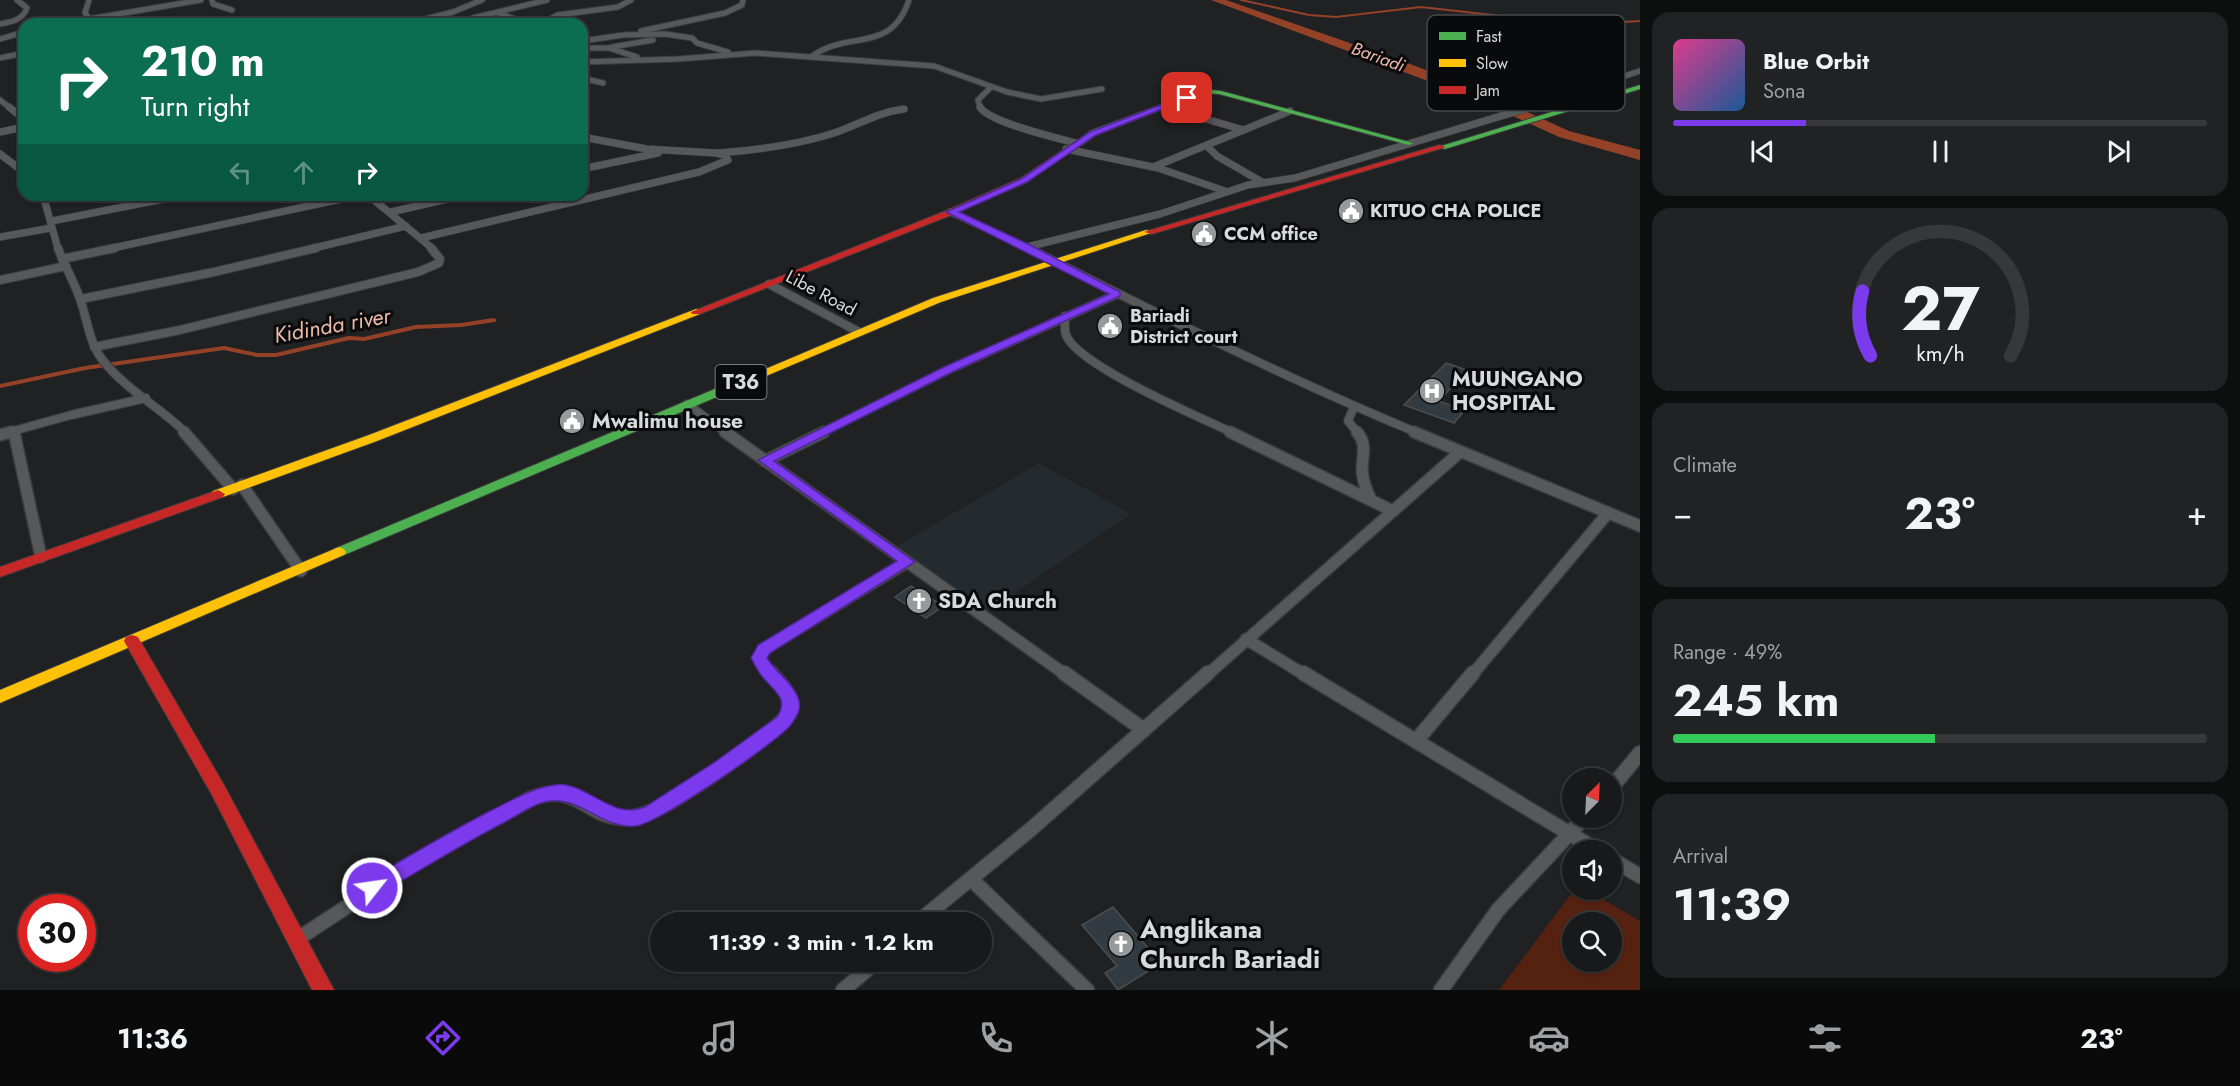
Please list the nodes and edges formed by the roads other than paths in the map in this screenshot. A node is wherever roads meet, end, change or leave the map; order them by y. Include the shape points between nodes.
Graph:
1 (17, 0) edge
2 (89, 0) edge
3 (201, 0) edge
4 (212, 0) edge
5 (482, 0) edge
6 (547, 0) edge
7 (631, 0) edge
8 (743, 0) edge
9 (909, 0) edge
10 (468, 6) junction
11 (476, 8) dead end
12 (484, 9) dead end
13 (232, 10) dead end
14 (496, 13) junction
15 (20, 18) edge
16 (87, 18) joint
17 (427, 18) edge
18 (473, 18) edge
19 (510, 18) edge
20 (552, 18) edge
21 (18, 20) edge
22 (0, 24) edge
23 (18, 34) edge
24 (620, 35) junction
25 (671, 36) junction
26 (0, 39) edge
27 (588, 40) edge
28 (588, 48) edge
29 (609, 48) junction
30 (18, 54) edge
31 (737, 54) junction
32 (811, 57) junction
33 (0, 58) edge
34 (645, 59) junction
35 (588, 62) edge
36 (1640, 71) edge
37 (1625, 76) edge
38 (588, 79) edge
39 (603, 83) dead end
40 (991, 87) junction
41 (1640, 87) edge
42 (1102, 89) dead end
43 (1625, 92) edge
44 (0, 100) edge
45 (1164, 107) junction
46 (904, 109) dead end
47 (1290, 111) junction
48 (1516, 111) edge
49 (1563, 111) edge
50 (18, 114) edge
51 (18, 128) edge
52 (1244, 130) junction
53 (0, 132) edge
54 (588, 138) edge
55 (1409, 143) junction
56 (1071, 146) junction
57 (1207, 146) junction
58 (670, 151) junction
59 (716, 153) junction
60 (0, 154) edge
61 (1188, 154) junction
62 (1217, 156) junction
63 (1153, 167) junction
64 (18, 168) edge
65 (588, 168) edge
66 (1262, 182) junction
67 (1226, 191) junction
68 (588, 199) edge
69 (45, 201) edge
70 (156, 201) edge
71 (334, 201) edge
72 (376, 201) edge
73 (439, 201) edge
74 (578, 201) edge
75 (391, 212) junction
76 (951, 212) junction
77 (51, 224) junction
78 (406, 226) junction
79 (0, 237) edge
80 (421, 238) junction
81 (1027, 247) junction
82 (1053, 261) junction
83 (64, 263) junction
84 (0, 280) edge
85 (769, 284) junction
86 (1117, 294) junction
87 (81, 299) junction
88 (1065, 316) junction
89 (859, 332) junction
90 (96, 351) junction
91 (146, 398) junction
92 (687, 404) junction
93 (1354, 407) junction
94 (14, 431) junction
95 (0, 435) edge
96 (1460, 452) junction
97 (765, 460) junction
98 (238, 487) junction
99 (1371, 500) junction
100 (1393, 511) junction
101 (1608, 513) junction
102 (1640, 526) edge
103 (41, 557) junction
104 (907, 562) junction
105 (301, 570) junction
106 (0, 572) edge
107 (1246, 639) junction
108 (132, 641) junction
109 (0, 698) edge
110 (1144, 730) junction
111 (1416, 741) junction
112 (1640, 753) edge
113 (1622, 775) edge
114 (1575, 828) edge
115 (1569, 834) junction
116 (1580, 840) edge
117 (1622, 865) edge
118 (1640, 876) edge
119 (972, 880) junction
120 (931, 912) edge
121 (296, 940) junction
122 (864, 972) edge
123 (323, 990) edge
124 (843, 990) edge
125 (1087, 990) edge
126 (1441, 990) edge

1 - 15 street via 27,8
2 - 16 street via 84,8
3 - 16 street
4 - 13 street via 213,4
5 - 10 street
6 - 14 street
7 - 20 street via 624,5
8 - 24 street via 742,5 725,13
9 - 32 street via 900,22 891,30 877,37 827,47
10 - 11 street
10 - 17 street
12 - 14 street
14 - 18 street
14 - 19 street
21 - 22 street
23 - 26 street
24 - 25 street
24 - 27 street
25 - 29 street
25 - 31 street via 690,38
28 - 29 street
29 - 34 street
30 - 33 street
31 - 32 street
31 - 34 street
32 - 40 street via 929,65
34 - 35 street
36 - 37 street
38 - 39 street
40 - 42 street via 1041,99
40 - 56 street via 978,100 983,112
41 - 43 main road, T36
44 - 50 street
45 - 47 main road via 1210,91
45 - 52 street
45 - 56 main road via 1117,123
46 - 59 street via 886,110 801,142
47 - 52 street
47 - 55 main road
48 - 55 street
49 - 82 main road, T36
51 - 53 street
52 - 57 street
54 - 58 street
55 - 66 street via 1295,178
56 - 63 street
56 - 76 main road via 1024,180
57 - 61 street
57 - 62 street
58 - 59 street
58 - 65 street
59 - 68 street via 728,160 688,175
60 - 64 street
61 - 62 street
61 - 63 street
62 - 66 street
63 - 67 street
66 - 67 street
67 - 81 street via 1160,214
69 - 77 street
70 - 77 street
71 - 83 street
72 - 75 street
73 - 75 street
74 - 80 street
75 - 78 street
76 - 81 street
76 - 85 main road
77 - 79 street
77 - 83 street
78 - 80 street
78 - 87 street
80 - 90 street via 440,259 426,270
81 - 82 street
82 - 86 street
82 - 89 main road, T36 via 937,300
83 - 84 street
83 - 87 street
85 - 89 street, Libe Road
85 - 98 main road
86 - 88 street
86 - 93 street
87 - 90 street
88 - 97 street
88 - 99 street via 1066,334 1076,347 1113,375
89 - 92 main road, T36
90 - 91 street
91 - 94 street
91 - 98 street
92 - 97 street
92 - 105 main road, T36
93 - 96 street
93 - 99 street via 1348,422 1363,439 1362,476
94 - 95 street
94 - 103 street
96 - 100 street
96 - 101 street
97 - 104 street
98 - 103 main road
98 - 105 street
99 - 100 street
100 - 107 street
101 - 102 street
101 - 111 street
103 - 106 main road
104 - 110 street
104 - 121 street via 764,649 759,658 790,697 791,709 783,721 652,813 621,818 558,791 536,797 372,888
105 - 108 main road, T36
107 - 110 street
107 - 111 street
108 - 109 main road, T36
108 - 121 main road via 218,790
110 - 119 street
111 - 115 street
112 - 113 street
114 - 115 street
115 - 116 street
115 - 126 street via 1498,910
117 - 118 street
119 - 120 street
119 - 125 street
121 - 123 main road
122 - 124 street

